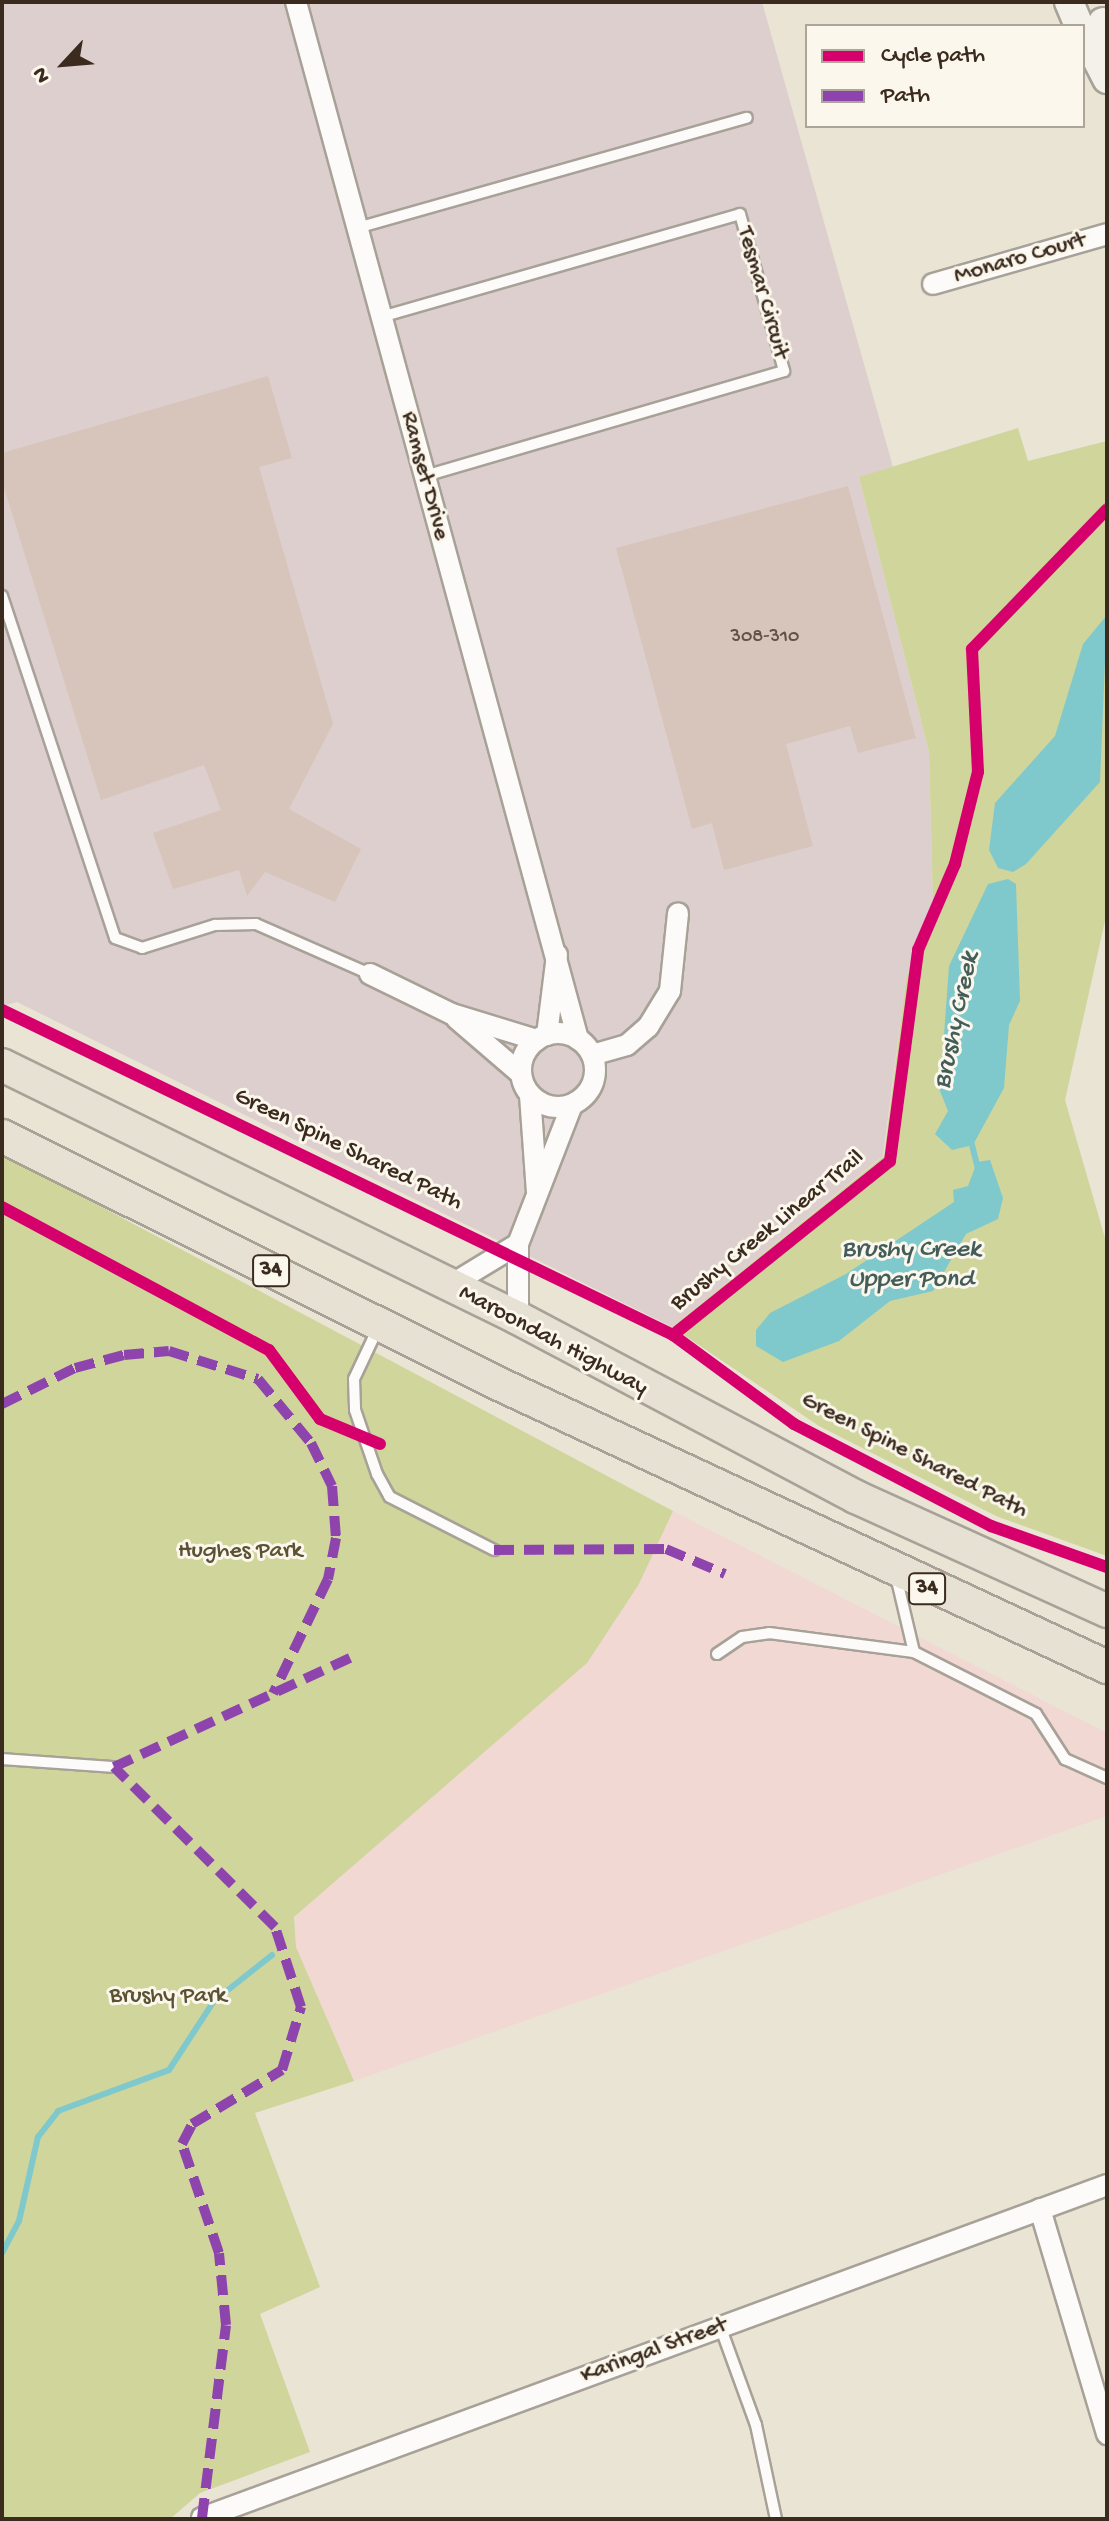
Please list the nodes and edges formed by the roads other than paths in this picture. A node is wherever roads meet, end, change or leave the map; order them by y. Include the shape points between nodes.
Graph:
1 (296, 2) edge
2 (1069, 2) edge
3 (1091, 25) edge
4 (1107, 52) edge
5 (1107, 79) edge
6 (747, 118) dead end
7 (357, 228) junction
8 (1107, 234) edge
9 (933, 284) dead end
10 (381, 317) junction
11 (424, 476) junction
12 (2, 596) edge
13 (678, 913) dead end
14 (558, 948) junction
15 (370, 974) joint
16 (452, 1014) junction
17 (542, 1037) junction
18 (578, 1039) junction
19 (592, 1055) junction
20 (2, 1065) edge
21 (521, 1074) junction
22 (530, 1095) junction
23 (572, 1105) junction
24 (2, 1136) edge
25 (537, 1200) junction
26 (518, 1244) junction
27 (449, 1286) junction
28 (518, 1318) junction
29 (379, 1326) junction
30 (494, 1550) dead end
31 (895, 1573) junction
32 (1107, 1611) edge
33 (914, 1652) junction
34 (717, 1654) dead end
35 (1107, 1667) edge
36 (2, 1759) edge
37 (114, 1767) dead end
38 (1107, 1778) edge
39 (1107, 2185) edge
40 (1040, 2209) junction
41 (720, 2326) junction
42 (1107, 2434) edge
43 (202, 2518) edge
44 (776, 2519) edge

1 - 7 street, Ramset Drive
2 - 3 main road
3 - 4 main road
3 - 5 main road
6 - 7 lane
7 - 10 street, Ramset Drive
8 - 9 street, Monaro Court
10 - 11 street, Ramset Drive
10 - 11 lane, Tesmar Circuit via 740,214 784,371
11 - 14 street, Ramset Drive
12 - 15 lane via 115,938 142,948 215,925 256,924
13 - 19 street via 670,991 648,1027 627,1045
14 - 17 street, Ramset Drive
14 - 18 street, Ramset Drive
15 - 16 street
16 - 17 street
16 - 21 street
17 - 18 street
17 - 21 street
18 - 19 street
19 - 23 street via 594,1079
20 - 27 highway, Maroondah Highway / 34
21 - 22 street
22 - 23 street via 549,1107
22 - 25 street
23 - 25 street
24 - 29 highway, 34
25 - 26 street
26 - 27 street
26 - 28 street
27 - 28 highway, Maroondah Highway / 34
28 - 32 highway, Maroondah Highway / 34 via 842,1490
29 - 30 lane via 354,1379 355,1410 377,1474 390,1497
29 - 31 highway, 34
31 - 33 lane
31 - 35 highway, 34
33 - 34 lane via 769,1633 742,1637
33 - 38 lane via 1036,1714 1065,1759
36 - 37 lane
39 - 40 street, Karingal Street
40 - 41 street, Karingal Street
40 - 42 street
41 - 43 street, Karingal Street
41 - 44 lane via 756,2425

